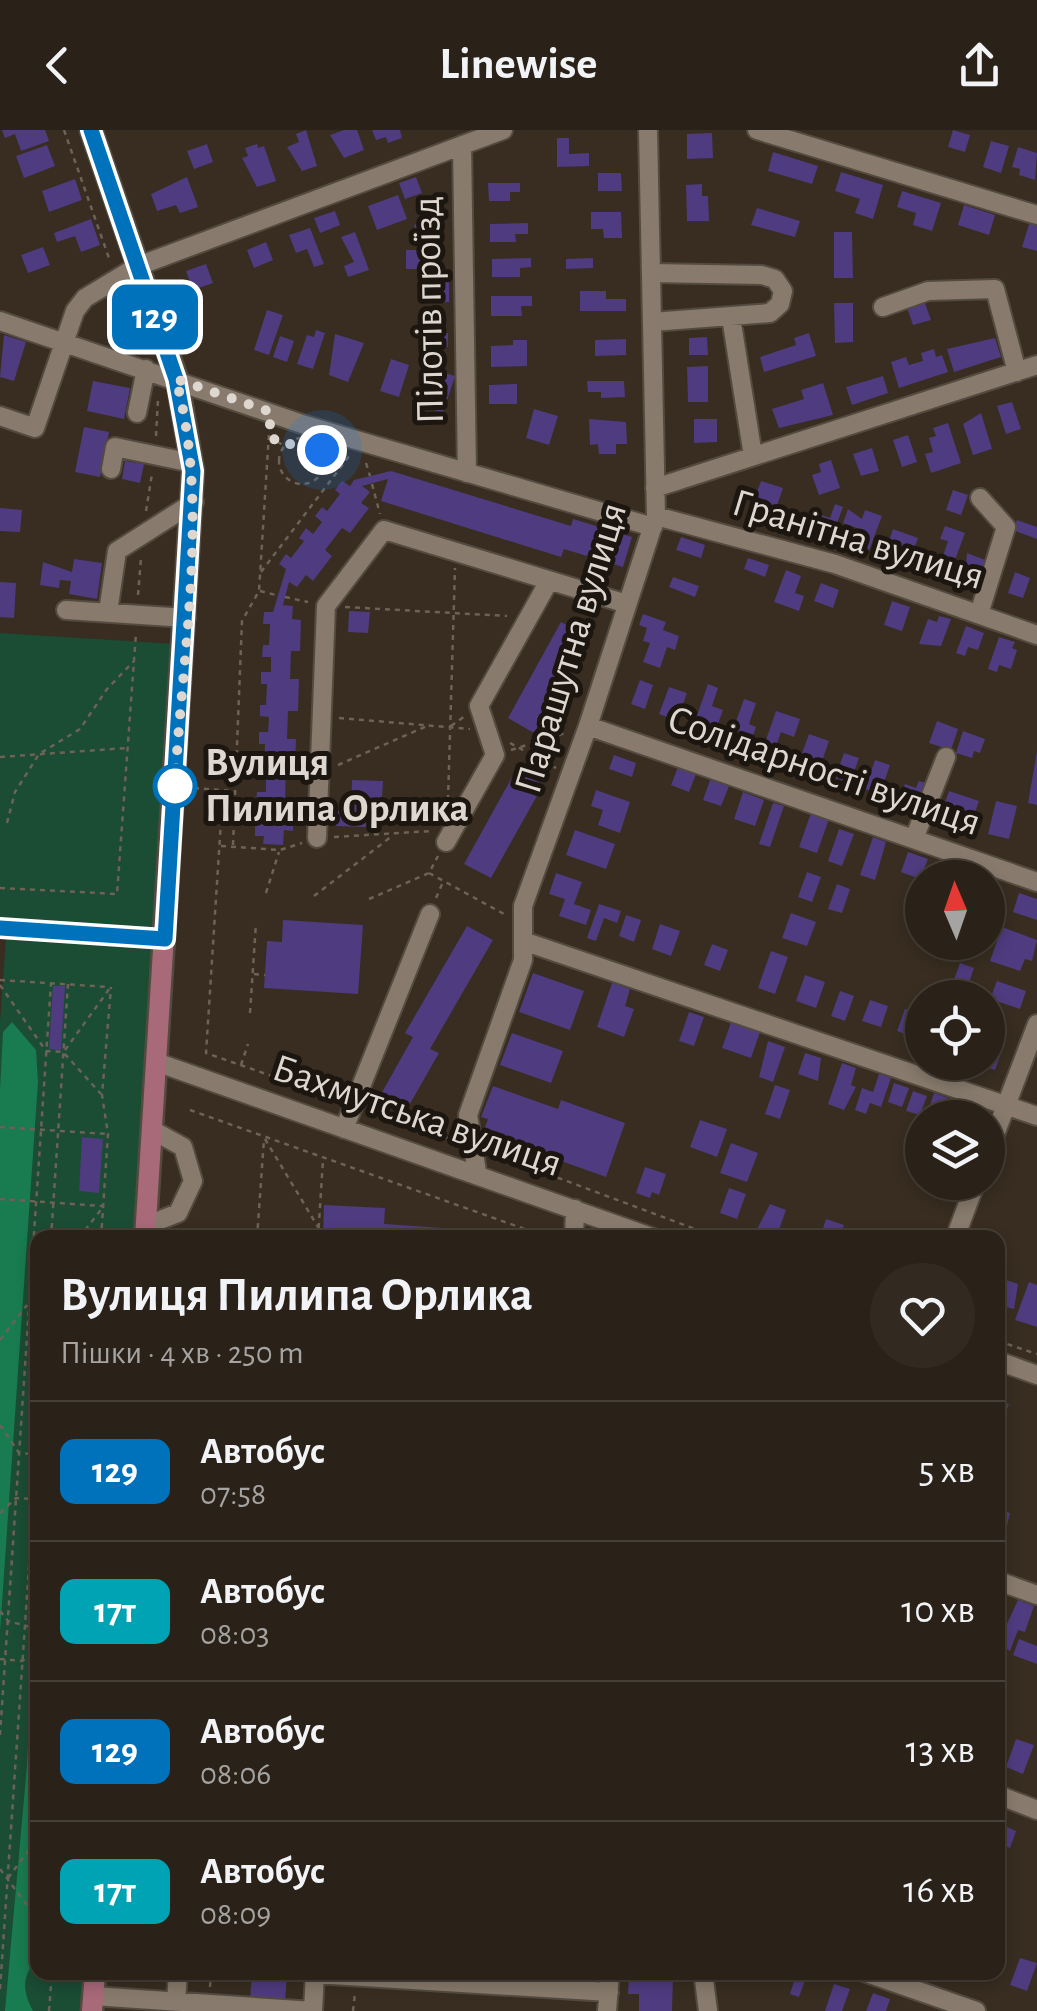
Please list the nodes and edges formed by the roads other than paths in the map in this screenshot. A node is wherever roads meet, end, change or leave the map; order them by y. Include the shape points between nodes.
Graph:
1 (91, 130) edge
2 (503, 130) edge
3 (648, 130) edge
4 (757, 130) edge
5 (462, 145) junction
6 (1037, 214) edge
7 (138, 266) junction
8 (650, 273) junction
9 (883, 307) dead end
10 (730, 317) junction
11 (0, 321) edge
12 (652, 322) junction
13 (64, 342) junction
14 (1037, 365) edge
15 (1017, 372) junction
16 (161, 374) junction
17 (136, 413) dead end
18 (0, 416) edge
19 (752, 456) junction
20 (192, 463) junction
21 (111, 469) dead end
22 (467, 473) junction
23 (655, 488) junction
24 (980, 498) dead end
25 (194, 502) junction
26 (654, 521) junction
27 (549, 581) junction
28 (627, 604) junction
29 (66, 610) dead end
30 (108, 612) junction
31 (979, 614) junction
32 (186, 618) junction
33 (1037, 635) edge
34 (588, 726) junction
35 (946, 756) dead end
36 (450, 836) road end
37 (316, 838) road end
38 (914, 839) junction
39 (1037, 882) edge
40 (430, 914) dead end
41 (0, 928) edge
42 (523, 933) junction
43 (165, 939) junction
44 (1037, 1024) edge
45 (156, 1062) junction
46 (1006, 1105) junction
47 (1037, 1116) edge
48 (344, 1128) junction
49 (152, 1130) junction
50 (477, 1172) junction
51 (969, 1200) edge
52 (575, 1208) junction
53 (145, 1230) edge
54 (148, 1230) edge
55 (574, 1230) edge
56 (633, 1230) edge
57 (958, 1230) edge
58 (1005, 1364) edge
59 (1037, 1375) edge
60 (1005, 1584) edge
61 (1037, 1595) edge
62 (1005, 1798) edge
63 (1037, 1810) edge
64 (177, 1980) edge
65 (315, 1980) edge
66 (424, 1980) edge
67 (704, 1980) edge
68 (887, 1980) edge
69 (608, 1992) edge
70 (176, 2002) junction
71 (93, 2004) edge
72 (297, 2010) edge
73 (708, 2011) edge
74 (976, 2011) edge

1 - 7 main road
2 - 5 street
3 - 8 street, Парашутна вулиця
4 - 6 street
5 - 7 street
5 - 22 street, Пілотів проїзд
7 - 13 street via 85,298
7 - 16 main road
8 - 10 street via 762,275 780,284 776,310
8 - 12 street, Парашутна вулиця
9 - 15 street via 928,291 995,289
10 - 12 street
10 - 19 street
11 - 13 street, Гранітна вулиця
12 - 23 street, Парашутна вулиця
13 - 16 street, Гранітна вулиця
13 - 18 street via 35,428
14 - 15 street
15 - 19 street
16 - 17 street
16 - 20 main road
16 - 22 street, Гранітна вулиця
19 - 23 street
20 - 21 street via 115,448
20 - 25 main road
22 - 26 street, Гранітна вулиця
23 - 26 street, Парашутна вулиця
24 - 31 street via 1006,528
25 - 30 street via 117,551
25 - 32 main road
26 - 28 street, Парашутна вулиця
26 - 31 street, Гранітна вулиця via 835,564
27 - 28 street
27 - 36 street via 480,706 495,754
27 - 37 street via 384,530 326,606
28 - 34 street, Парашутна вулиця
29 - 30 street
30 - 32 street
31 - 33 street, Гранітна вулиця
32 - 43 main road
34 - 38 street, Солідарності вулиця
34 - 42 street, Парашутна вулиця via 523,906
35 - 38 street
38 - 39 street, Солідарності вулиця
40 - 48 street
41 - 43 street
42 - 46 street
42 - 50 street, Парашутна вулиця via 523,960 468,1114
43 - 45 main road
44 - 46 street
45 - 48 street, Бахмутська вулиця
45 - 49 main road
46 - 47 street
48 - 50 street, Бахмутська вулиця
49 - 53 main road
49 - 54 street via 183,1147 193,1181 178,1213
50 - 52 street, Бахмутська вулиця
51 - 57 street
52 - 55 street
52 - 56 street, Бахмутська вулиця
58 - 59 street
60 - 61 street
62 - 63 street
64 - 70 street
65 - 72 street via 313,2011
66 - 69 street
67 - 73 street
68 - 74 street
70 - 71 street
70 - 72 street

